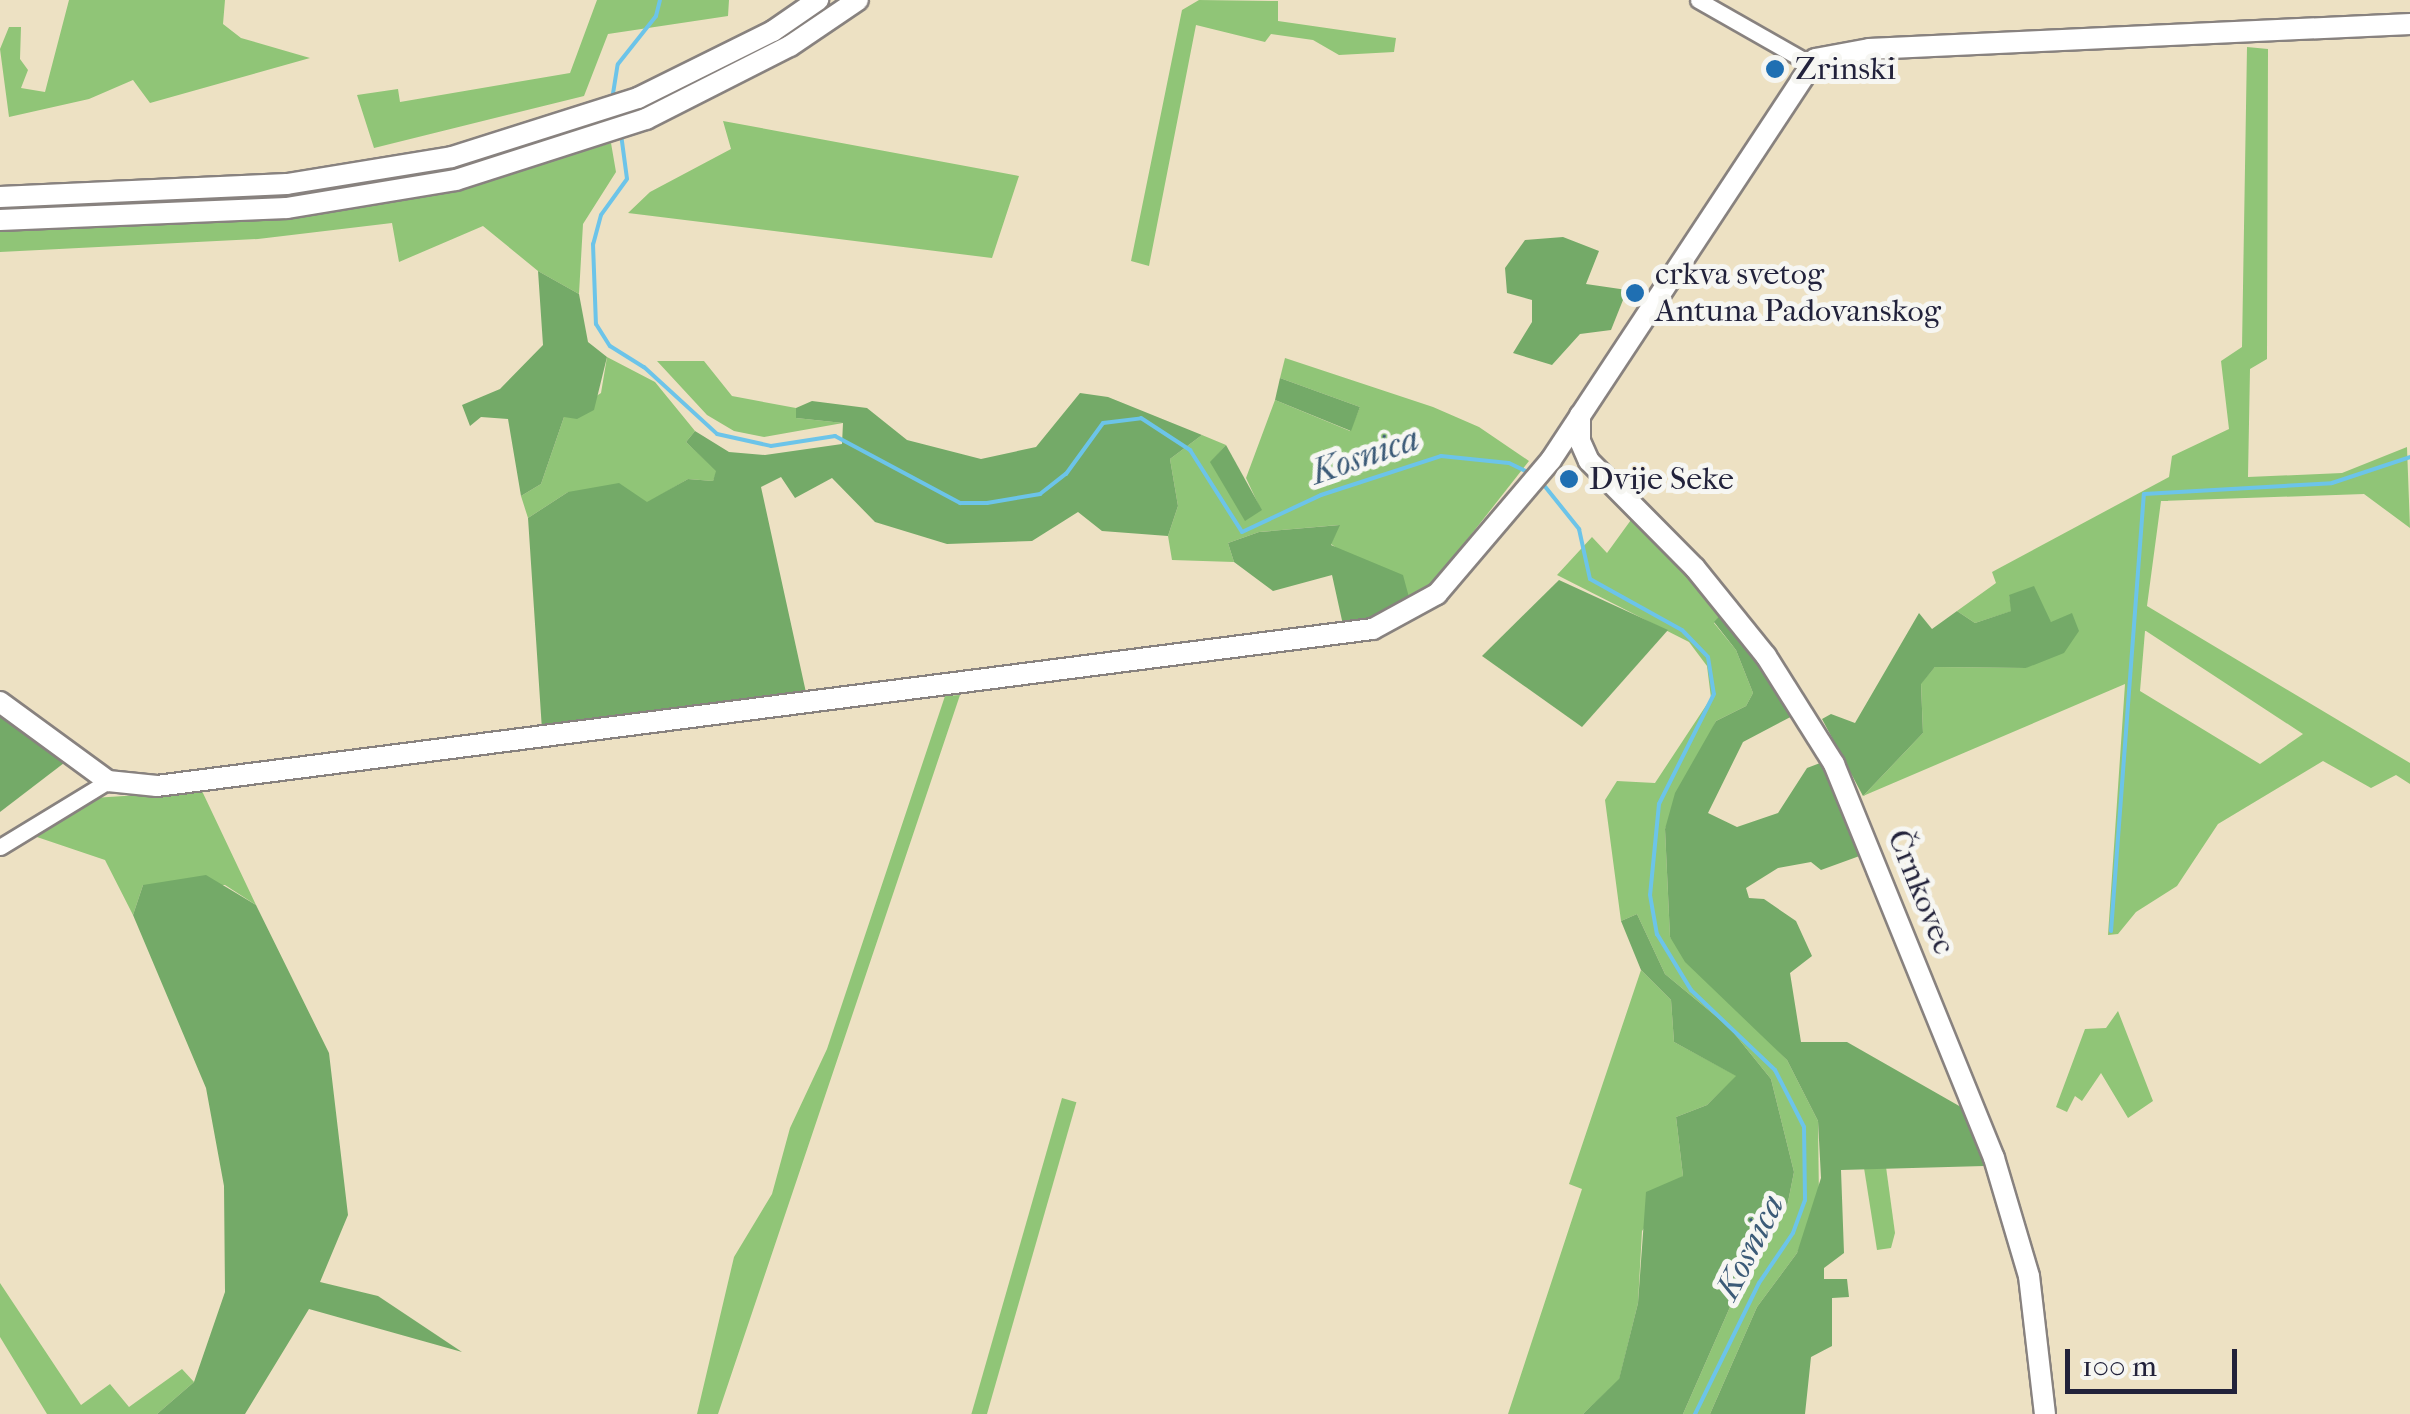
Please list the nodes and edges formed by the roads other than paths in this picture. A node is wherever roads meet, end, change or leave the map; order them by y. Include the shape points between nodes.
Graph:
1 (818, 0) edge
2 (858, 0) edge
3 (1698, 0) edge
4 (2410, 24) edge
5 (1809, 64) junction
6 (0, 197) edge
7 (0, 220) edge
8 (1580, 413) junction
9 (1593, 466) junction
10 (1540, 473) junction
11 (0, 702) edge
12 (108, 780) junction
13 (0, 847) edge
14 (2045, 1414) edge

1 - 6 main road via 773,31 638,98 452,157 287,184
2 - 7 main road via 790,46 646,118 456,180 287,208
3 - 5 street
4 - 5 main road via 1869,49
5 - 8 main road
8 - 9 main road, Črnkovec via 1580,441
8 - 10 main road
9 - 10 main road
9 - 14 main road, Črnkovec via 1727,607 1791,688 1834,764 1994,1158 2030,1276
10 - 12 main road via 1419,608 1373,629 157,786
11 - 12 main road
12 - 13 street

